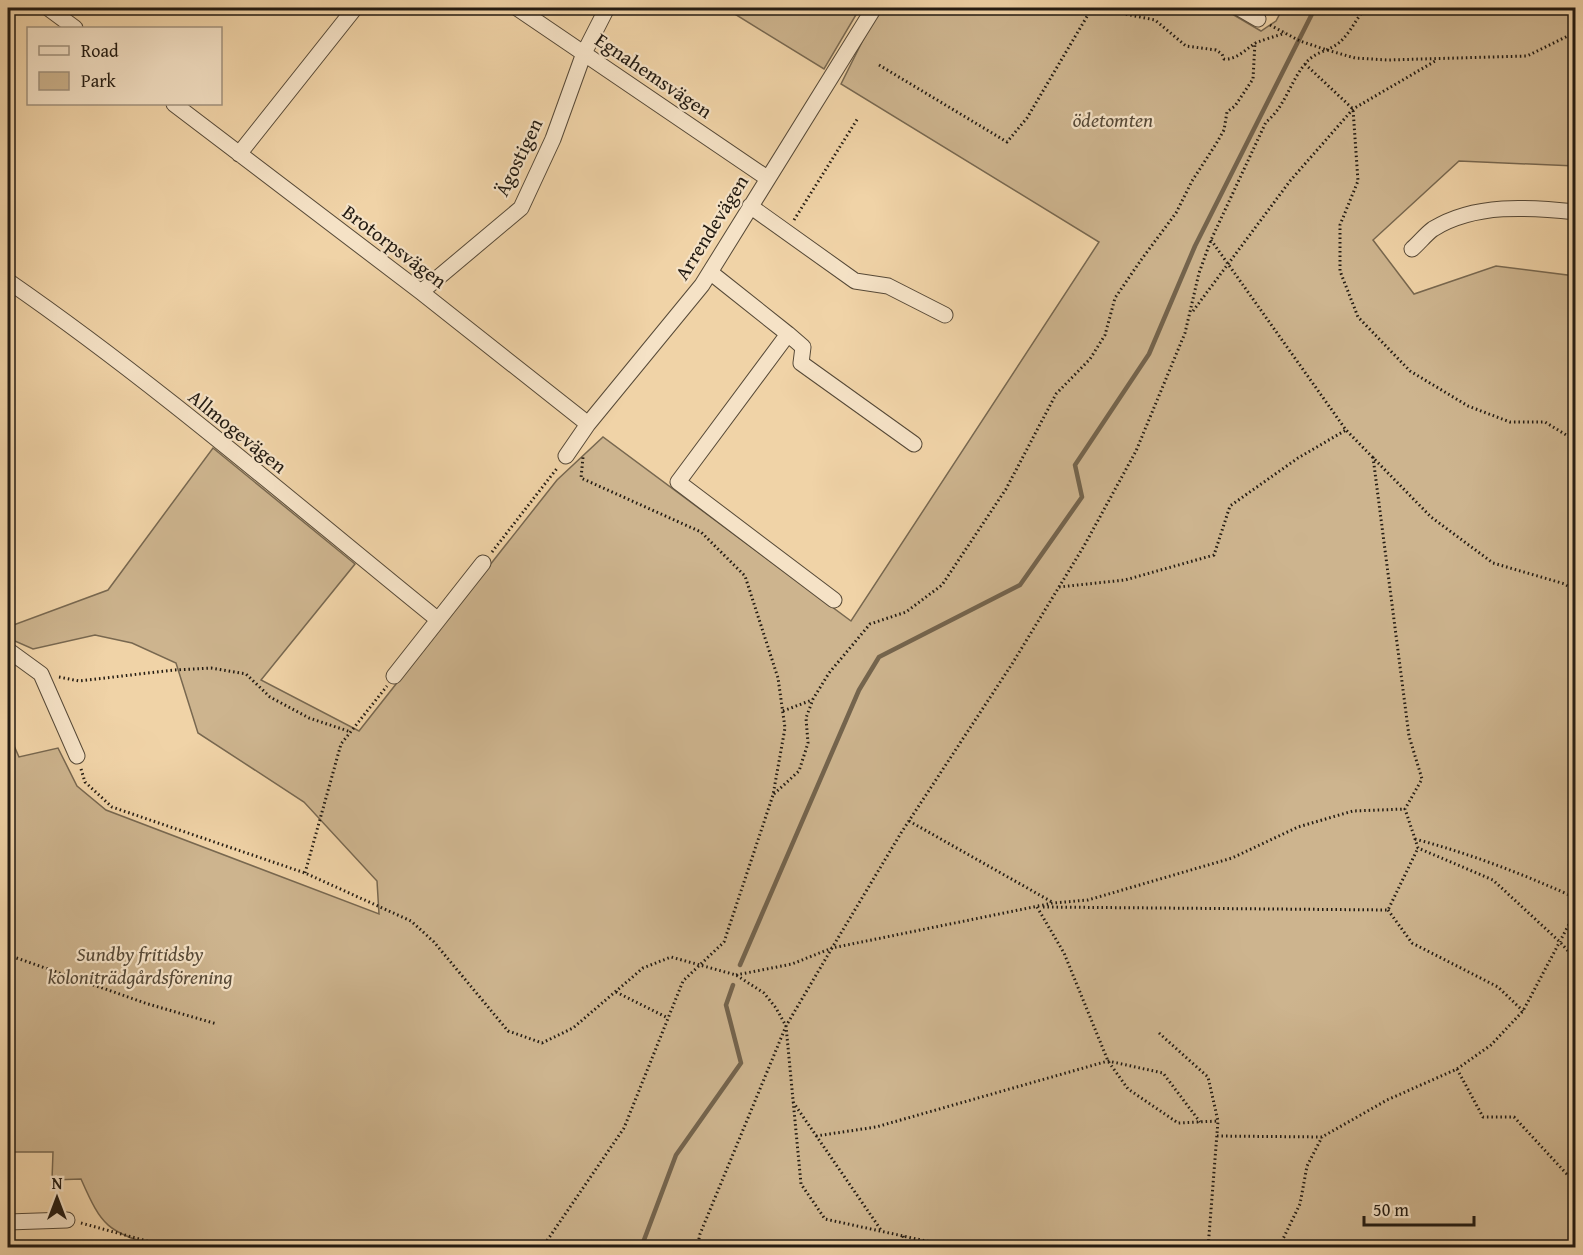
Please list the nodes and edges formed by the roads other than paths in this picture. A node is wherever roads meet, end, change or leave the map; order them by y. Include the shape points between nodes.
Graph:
1 (48, 8) edge
2 (355, 8) edge
3 (518, 8) edge
4 (607, 8) edge
5 (874, 8) edge
6 (1239, 8) edge
7 (1258, 19) dead end
8 (74, 27) edge
9 (584, 53) junction
10 (175, 105) edge
11 (239, 154) junction
12 (768, 178) junction
13 (750, 206) junction
14 (1575, 212) edge
15 (1412, 249) dead end
16 (710, 272) junction
17 (8, 281) edge
18 (421, 292) junction
19 (945, 315) dead end
20 (788, 334) junction
21 (586, 428) junction
22 (915, 444) dead end
23 (566, 456) road end
24 (483, 563) road end
25 (834, 600) dead end
26 (437, 619) junction
27 (8, 650) edge
28 (394, 676) road end
29 (77, 756) road end
30 (67, 1220) road end
31 (8, 1222) edge

1 - 8 street
2 - 11 street
3 - 9 street, Egnahemsvägen
4 - 9 street, Ägostigen
5 - 12 street, Arrendevägen
6 - 7 street
9 - 12 street, Egnahemsvägen
9 - 18 street, Ägostigen via 553,139 520,208
10 - 11 street, Brotorpsvägen
11 - 18 street, Brotorpsvägen
12 - 13 street, Arrendevägen
13 - 16 street, Arrendevägen
13 - 19 street via 855,281 888,286
14 - 15 street via 1526,207 1475,213 1433,230
16 - 20 street
16 - 21 street, Arrendevägen
17 - 26 street, Allmogevägen via 204,430
18 - 21 street, Brotorpsvägen
20 - 22 street via 803,346 801,363
20 - 25 street via 678,482
21 - 23 street, Arrendevägen
24 - 26 street
26 - 28 street
27 - 29 street via 41,674
30 - 31 street

